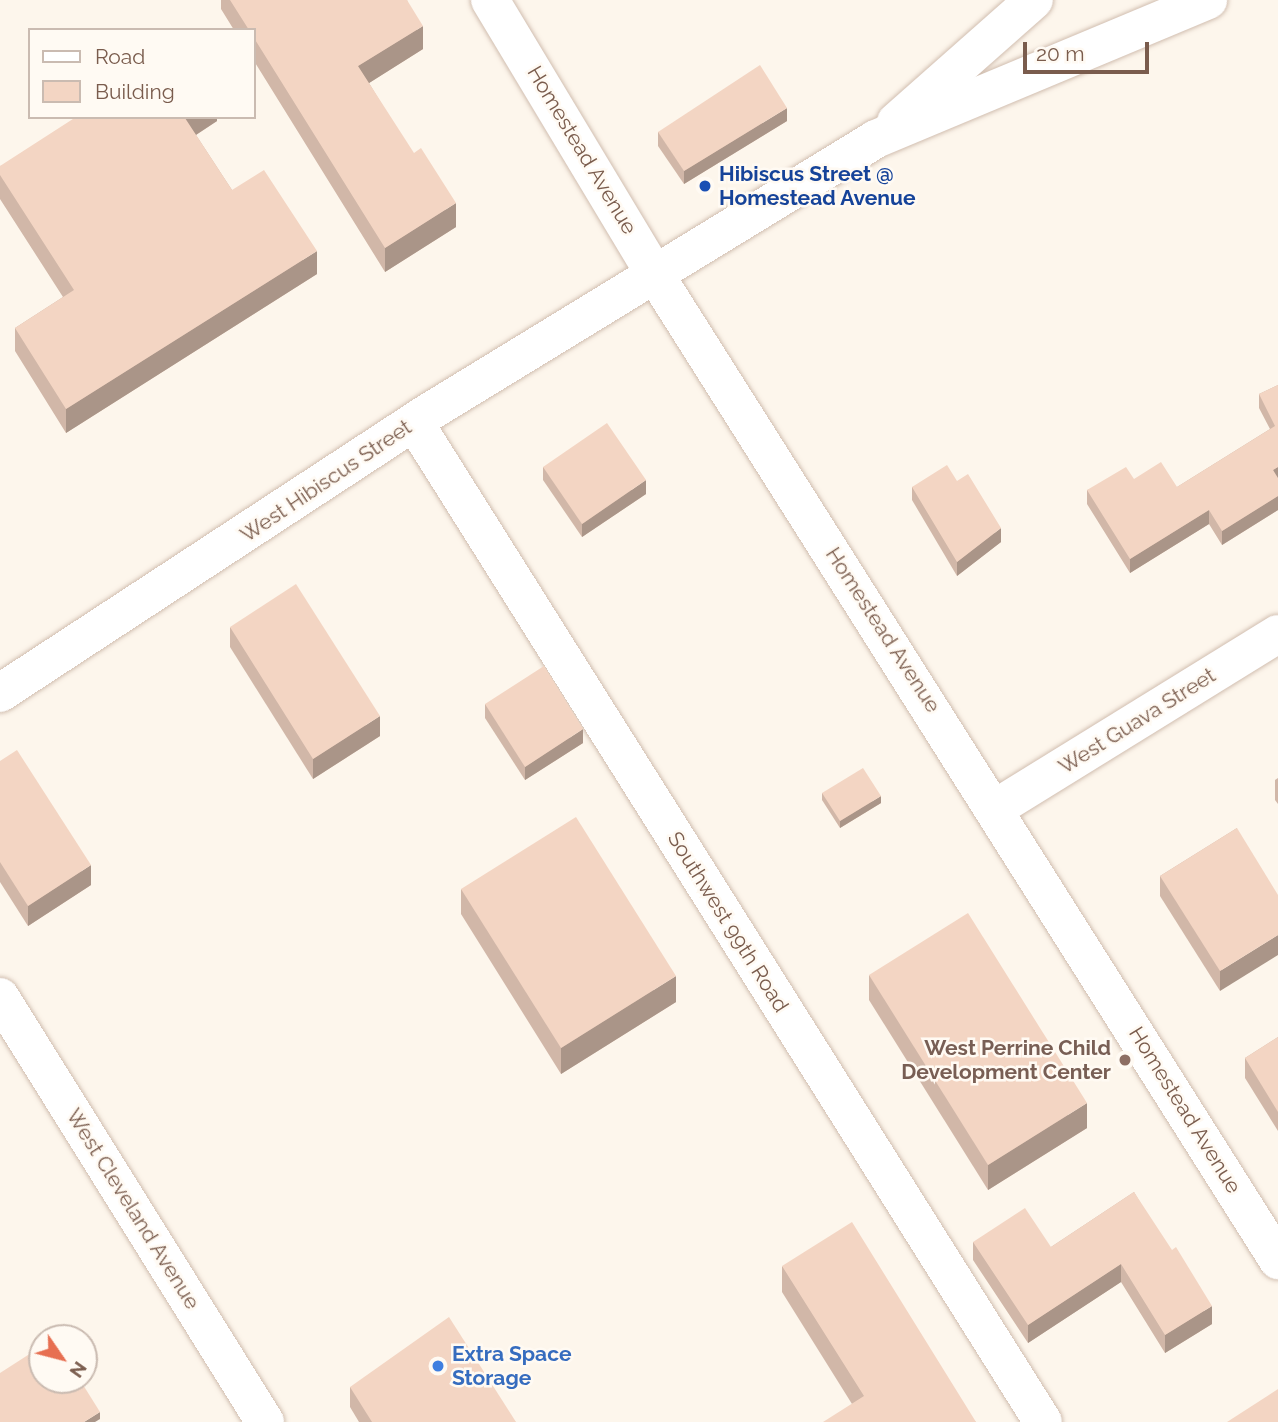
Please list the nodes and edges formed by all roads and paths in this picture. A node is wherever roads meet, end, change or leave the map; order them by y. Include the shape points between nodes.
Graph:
1 (490, 0) edge
2 (1034, 0) edge
3 (1208, 0) edge
4 (876, 139) junction
5 (654, 273) junction
6 (414, 422) junction
7 (1278, 634) edge
8 (0, 693) edge
9 (996, 808) junction
10 (0, 997) edge
11 (1278, 1260) edge
12 (265, 1422) edge
13 (1043, 1422) edge

1 - 5 street, Homestead Avenue
2 - 4 street
3 - 4 street
4 - 5 street, West Hibiscus Street
5 - 6 street, West Hibiscus Street
5 - 9 street, Homestead Avenue
6 - 8 street, West Hibiscus Street
6 - 13 street, Southwest 99th Road
7 - 9 street, West Guava Street
9 - 11 street, Homestead Avenue
10 - 12 street, West Cleveland Avenue

